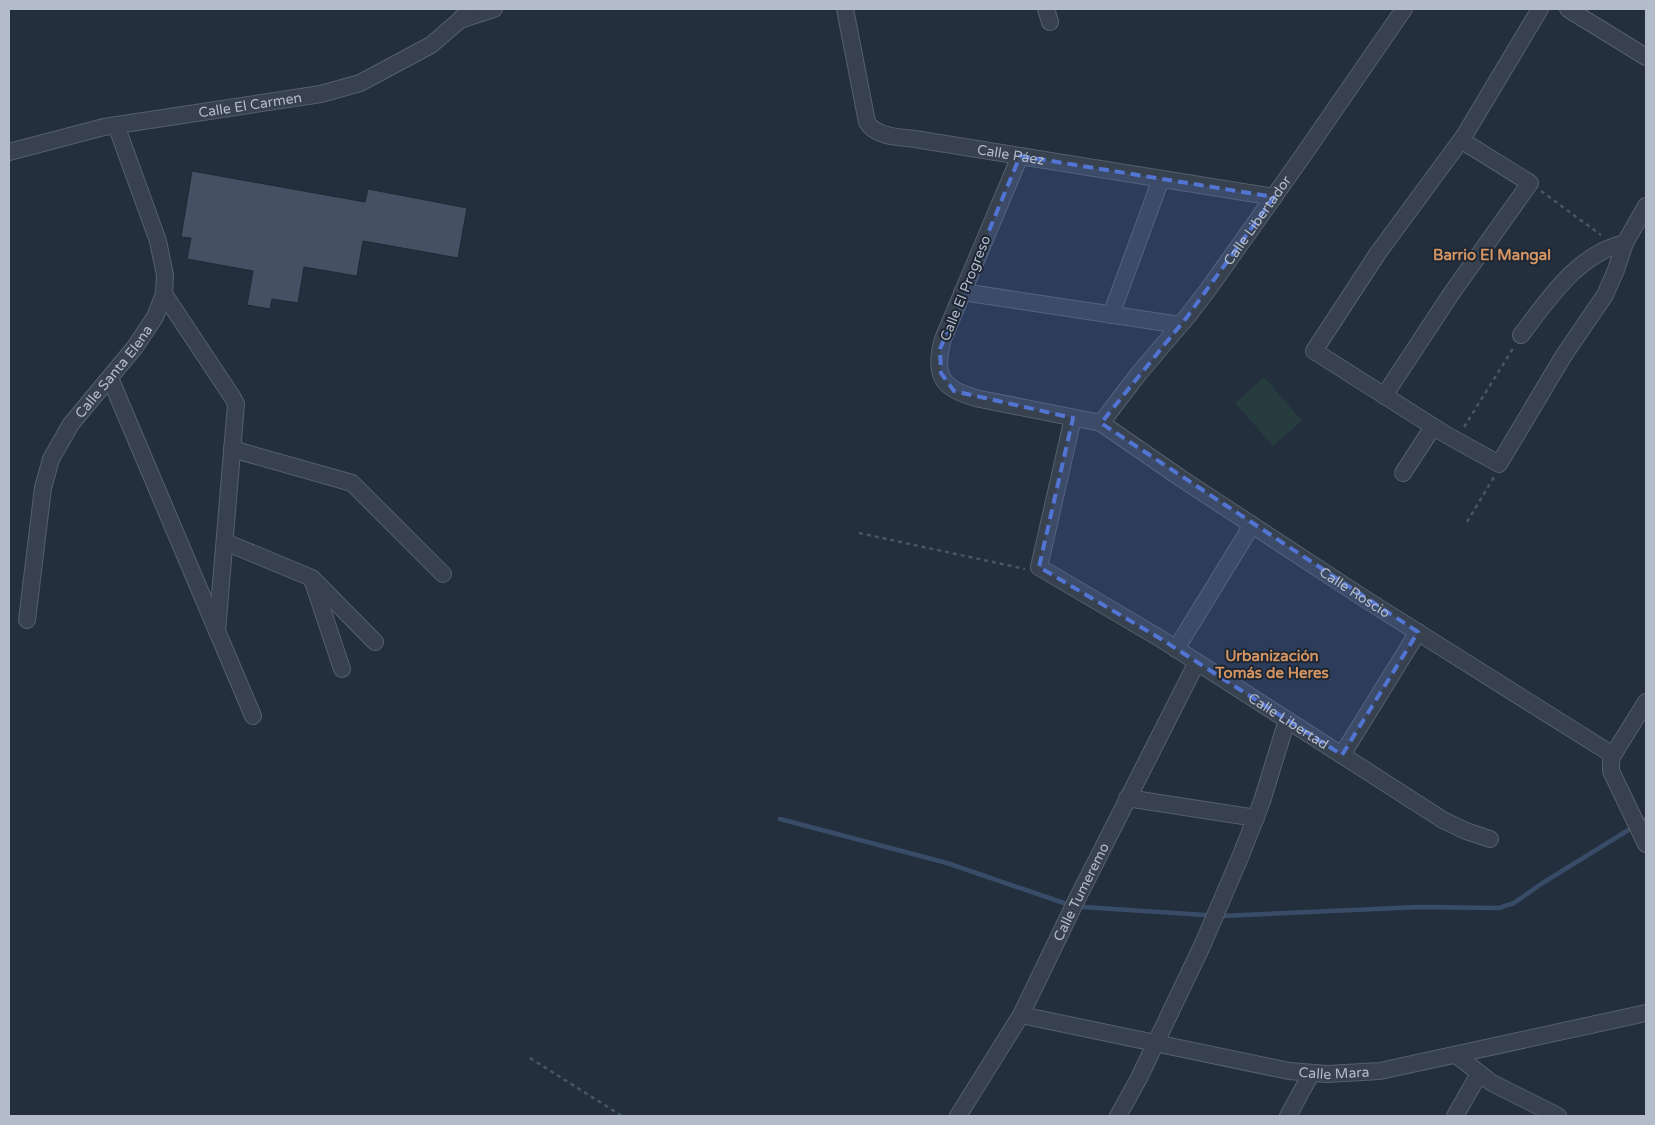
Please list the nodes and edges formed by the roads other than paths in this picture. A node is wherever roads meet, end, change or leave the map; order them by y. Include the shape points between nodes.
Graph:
1 (494, 9) edge
2 (845, 9) edge
3 (1404, 9) edge
4 (1540, 9) edge
5 (1568, 9) edge
6 (465, 14) edge
7 (1646, 57) edge
8 (116, 125) junction
9 (1461, 140) junction
10 (9, 152) edge
11 (1020, 156) junction
12 (1162, 179) junction
13 (1274, 197) junction
14 (1646, 206) edge
15 (1619, 244) junction
16 (962, 292) junction
17 (164, 294) junction
18 (1112, 315) junction
19 (1180, 325) junction
20 (1521, 335) road end
21 (110, 378) junction
22 (1384, 396) junction
23 (1073, 418) junction
24 (1100, 424) junction
25 (1433, 427) junction
26 (232, 450) junction
27 (1403, 473) dead end
28 (1252, 525) junction
29 (225, 542) junction
30 (444, 574) dead end
31 (312, 578) junction
32 (27, 620) dead end
33 (1418, 632) junction
34 (217, 633) junction
35 (375, 642) dead end
36 (1176, 649) junction
37 (1197, 662) junction
38 (342, 669) dead end
39 (1646, 702) edge
40 (253, 716) dead end
41 (1287, 720) junction
42 (1342, 755) junction
43 (1613, 755) junction
44 (1127, 798) junction
45 (1256, 818) junction
46 (1490, 839) dead end
47 (1646, 844) edge
48 (1646, 1012) edge
49 (1021, 1015) junction
50 (1156, 1043) junction
51 (1456, 1055) junction
52 (1311, 1074) junction
53 (1479, 1074) junction
54 (958, 1116) edge
55 (1118, 1116) edge
56 (1288, 1116) edge
57 (1456, 1116) edge
58 (1558, 1116) edge

1 - 6 street
2 - 11 street, Calle Páez via 870,127 883,133
3 - 13 street, Calle Libertador
4 - 9 street
5 - 7 street
6 - 8 street, Calle El Carmen via 431,45 360,83 321,94
8 - 10 street, Calle El Carmen
8 - 17 street, Calle Santa Elena via 158,241 165,275
9 - 22 street via 1530,183
9 - 22 street via 1378,253 1314,351
11 - 12 street, Calle Páez
11 - 16 street, Calle El Progreso
12 - 13 street, Calle Páez
12 - 18 street
13 - 19 street, Calle Libertador
14 - 15 street
15 - 20 street via 1598,254 1574,272
15 - 25 street via 1616,270 1605,295 1564,355 1499,464
16 - 18 street
16 - 23 street, Calle El Progreso via 940,349 941,373 948,386 961,394 980,399
17 - 21 street, Calle Santa Elena via 156,317
17 - 26 street via 235,401
18 - 19 street
19 - 24 street, Calle Libertador
21 - 32 street, Calle Santa Elena via 70,424 46,473
21 - 34 street
22 - 25 street
23 - 24 street, Calle El Progreso
23 - 36 street, Calle Libertad via 1039,567
24 - 28 street, Calle Roscio
25 - 27 street
26 - 29 street
26 - 30 street via 352,483
28 - 33 street, Calle Roscio
28 - 36 street
29 - 31 street
29 - 34 street
31 - 35 street
31 - 38 street
33 - 42 street
33 - 43 street, Calle Roscio
34 - 40 street
36 - 37 street, Calle Libertad
37 - 41 street, Calle Libertad
37 - 44 street, Calle Tumeremo
39 - 43 street
41 - 42 street, Calle Libertad
41 - 45 street
42 - 46 street, Calle Libertad via 1443,820
43 - 47 street via 1611,771
44 - 45 street
44 - 49 street, Calle Tumeremo
45 - 50 street via 1202,946
48 - 51 street, Calle Mara
49 - 50 street, Calle Mara
49 - 54 street, Calle Tumeremo
50 - 52 street, Calle Mara
50 - 55 street
51 - 52 street, Calle Mara via 1380,1071
51 - 53 street
52 - 56 street
53 - 57 street
53 - 58 street

